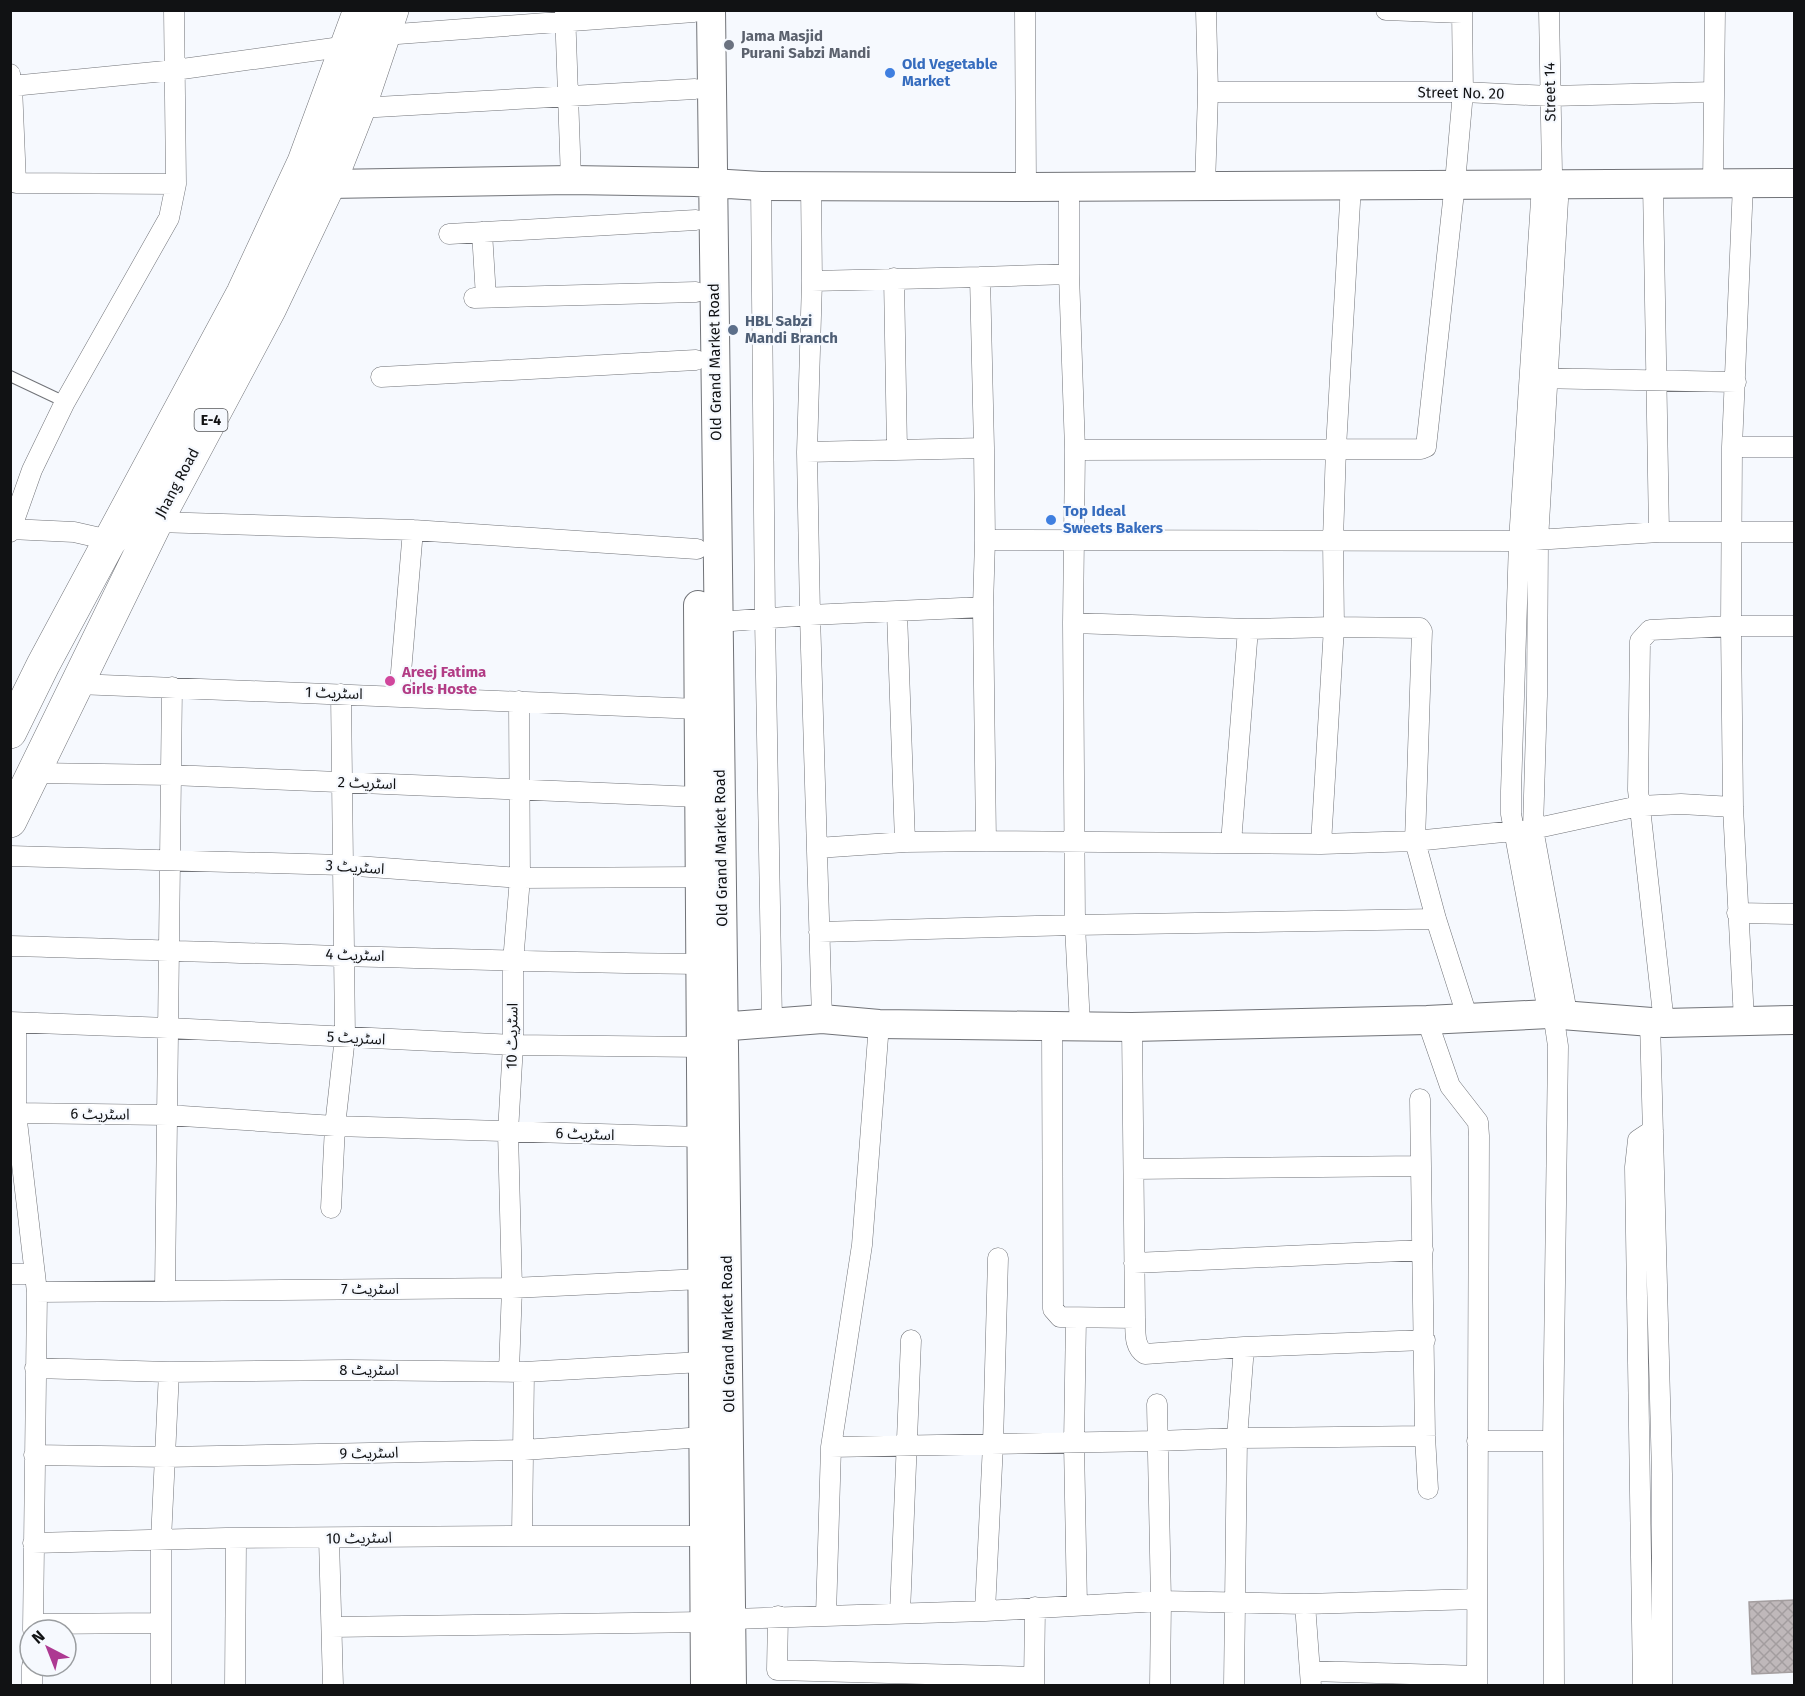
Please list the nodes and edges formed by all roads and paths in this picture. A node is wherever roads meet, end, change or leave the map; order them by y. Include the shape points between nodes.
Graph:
1 (174, 10) edge
2 (360, 10) edge
3 (1025, 10) edge
4 (1206, 10) edge
5 (1386, 10) edge
6 (1549, 10) edge
7 (1715, 10) edge
8 (700, 11) edge
9 (1462, 12) edge
10 (566, 16) edge
11 (388, 23) edge
12 (348, 46) junction
13 (175, 70) junction
14 (11, 80) edge
15 (695, 89) junction
16 (1208, 92) junction
17 (1462, 92) junction
18 (1714, 92) junction
19 (568, 96) junction
20 (1550, 96) junction
21 (359, 108) junction
22 (571, 180) junction
23 (1550, 181) junction
24 (704, 183) junction
25 (1455, 183) junction
26 (1713, 183) junction
27 (1794, 183) edge
28 (176, 184) junction
29 (329, 184) junction
30 (1653, 184) junction
31 (1743, 184) junction
32 (811, 185) junction
33 (1351, 185) junction
34 (761, 186) junction
35 (1069, 186) junction
36 (1205, 186) junction
37 (1026, 187) junction
38 (696, 220) junction
39 (482, 232) junction
40 (449, 234) dead end
41 (1069, 274) junction
42 (980, 277) junction
43 (894, 279) junction
44 (812, 281) junction
45 (696, 292) junction
46 (696, 360) junction
47 (10, 376) edge
48 (381, 377) dead end
49 (1539, 379) junction
50 (1657, 381) junction
51 (1736, 382) junction
52 (65, 402) junction
53 (1732, 447) junction
54 (1794, 447) edge
55 (984, 448) junction
56 (1336, 448) junction
57 (897, 450) junction
58 (1075, 450) junction
59 (807, 452) junction
60 (11, 530) edge
61 (413, 530) junction
62 (1732, 531) junction
63 (1659, 532) junction
64 (1794, 532) edge
65 (149, 536) junction
66 (112, 540) junction
67 (986, 540) junction
68 (1333, 540) junction
69 (1528, 540) junction
70 (1074, 541) junction
71 (698, 549) junction
72 (983, 607) junction
73 (897, 612) junction
74 (810, 615) junction
75 (765, 619) junction
76 (708, 623) junction
77 (1073, 623) junction
78 (1731, 626) junction
79 (1794, 626) edge
80 (1334, 627) junction
81 (1248, 629) junction
82 (77, 684) junction
83 (172, 687) junction
84 (341, 694) junction
85 (399, 696) junction
86 (519, 701) junction
87 (699, 709) junction
88 (12, 724) edge
89 (54, 734) junction
90 (34, 773) junction
91 (171, 775) junction
92 (342, 782) junction
93 (520, 789) junction
94 (699, 797) junction
95 (1639, 806) junction
96 (1732, 807) junction
97 (10, 821) edge
98 (1524, 830) junction
99 (986, 841) junction
100 (1415, 841) junction
101 (905, 842) junction
102 (1076, 843) junction
103 (1232, 843) junction
104 (1321, 844) junction
105 (817, 848) junction
106 (10, 856) edge
107 (170, 860) junction
108 (343, 865) junction
109 (700, 877) junction
110 (520, 879) junction
111 (1737, 913) junction
112 (1794, 914) edge
113 (1436, 919) junction
114 (1075, 925) junction
115 (819, 933) junction
116 (10, 945) edge
117 (169, 950) junction
118 (344, 954) junction
119 (513, 962) junction
120 (700, 964) junction
121 (1555, 1018) junction
122 (822, 1019) junction
123 (1468, 1019) junction
124 (1427, 1020) junction
125 (1743, 1020) junction
126 (1794, 1020) edge
127 (772, 1022) junction
128 (1657, 1022) junction
129 (14, 1023) edge
130 (879, 1024) junction
131 (1052, 1025) junction
132 (1080, 1025) junction
133 (1132, 1027) junction
134 (168, 1028) junction
135 (709, 1035) junction
136 (345, 1037) junction
137 (513, 1046) junction
138 (1420, 1099) dead end
139 (16, 1113) junction
140 (166, 1115) junction
141 (335, 1126) junction
142 (1653, 1130) junction
143 (508, 1132) junction
144 (701, 1137) junction
145 (1421, 1166) junction
146 (1134, 1169) junction
147 (331, 1208) dead end
148 (1423, 1250) junction
149 (998, 1258) dead end
150 (1134, 1263) junction
151 (10, 1274) edge
152 (702, 1279) junction
153 (36, 1283) junction
154 (512, 1288) junction
155 (165, 1291) junction
156 (1076, 1318) junction
157 (1135, 1318) junction
158 (911, 1340) dead end
159 (1425, 1340) junction
160 (1244, 1347) junction
161 (702, 1362) junction
162 (35, 1368) junction
163 (517, 1371) junction
164 (169, 1372) junction
165 (1157, 1404) dead end
166 (1425, 1436) junction
167 (703, 1437) junction
168 (1237, 1438) junction
169 (1157, 1441) junction
170 (1477, 1441) junction
171 (1553, 1441) junction
172 (1074, 1443) junction
173 (993, 1444) junction
174 (907, 1445) junction
175 (831, 1447) junction
176 (524, 1450) junction
177 (34, 1455) junction
178 (166, 1456) junction
179 (1640, 1474) junction
180 (1662, 1474) junction
181 (1428, 1489) dead end
182 (522, 1536) junction
183 (704, 1536) junction
184 (236, 1539) junction
185 (329, 1539) junction
186 (161, 1540) junction
187 (33, 1543) junction
188 (1476, 1599) junction
189 (1161, 1601) junction
190 (1235, 1601) junction
191 (1305, 1604) junction
192 (1077, 1605) junction
193 (1035, 1607) junction
194 (985, 1611) junction
195 (900, 1613) junction
196 (826, 1615) junction
197 (778, 1616) junction
198 (33, 1618) edge
199 (732, 1619) junction
200 (704, 1622) junction
201 (161, 1623) junction
202 (78, 1626) edge
203 (332, 1627) junction
204 (1310, 1678) edge
205 (840, 1679) edge
206 (1034, 1681) edge
207 (1477, 1681) edge
208 (161, 1686) edge
209 (235, 1686) edge
210 (333, 1686) edge
211 (705, 1686) edge
212 (732, 1686) edge
213 (1160, 1686) edge
214 (1234, 1686) edge
215 (1554, 1686) edge
216 (1642, 1686) edge
217 (1662, 1686) edge

1 - 13 street
2 - 12 highway, Jhang Road / E-4
3 - 37 street
4 - 16 street
5 - 9 street
6 - 20 street, Street 14
7 - 18 street
8 - 10 street
8 - 15 street, Old Grand Market Road
8 - 24 street, Old Grand Market Road
9 - 17 street
10 - 11 street
10 - 19 street
11 - 21 highway, Jhang Road / E-4
12 - 13 street
12 - 66 highway, Jhang Road / E-4 via 304,162 243,293
13 - 14 street
13 - 28 street
14 - 28 street via 16,183
15 - 19 street
15 - 24 street, Old Grand Market Road
16 - 17 street, Street No. 20
16 - 36 street
17 - 20 street, Street No. 20
17 - 25 street
18 - 20 street, Street No. 20
18 - 26 street
19 - 21 street
19 - 22 street
20 - 23 street, Street 14
21 - 29 highway, Jhang Road / E-4
22 - 24 street
22 - 29 street
23 - 25 street
23 - 30 street
23 - 49 street, Street 14
24 - 34 street
24 - 38 street, Old Grand Market Road
24 - 76 street, Old Grand Market Road
25 - 33 street
25 - 56 street via 1426,447
26 - 30 street
26 - 31 street
27 - 31 street
28 - 52 street via 169,218
29 - 65 highway, Jhang Road / E-4 via 270,308
30 - 50 street
31 - 51 street
32 - 34 street
32 - 37 street
32 - 44 street
33 - 36 street
33 - 56 street
34 - 75 street
35 - 36 street
35 - 37 street
35 - 41 street
38 - 39 street
38 - 45 street, Old Grand Market Road
39 - 40 street
39 - 45 street via 480,297
41 - 42 street
41 - 58 street
42 - 43 street
42 - 55 street
43 - 44 street
43 - 57 street
44 - 59 street
45 - 46 street, Old Grand Market Road
46 - 48 street
46 - 71 street, Old Grand Market Road
47 - 52 lane
49 - 50 street
49 - 69 street, Street 14
50 - 51 street
50 - 63 street
51 - 53 street
52 - 60 street via 32,470
53 - 54 street
53 - 62 street
55 - 57 street
55 - 67 street
56 - 58 street
56 - 68 street
57 - 59 street
58 - 70 street
59 - 74 street
60 - 66 street via 74,532
61 - 65 street
61 - 71 street
61 - 85 street
62 - 63 street
62 - 64 street
62 - 78 street
63 - 69 street
65 - 66 street
65 - 82 highway, Jhang Road / E-4
66 - 88 highway, Jhang Road / E-4
67 - 70 street
67 - 72 street
68 - 69 street
68 - 70 street
68 - 80 street
69 - 98 street, Street 14 via 1511,790 1512,814
70 - 77 street
71 - 76 street, Old Grand Market Road
72 - 73 street
72 - 99 street
73 - 74 street
73 - 101 street
74 - 75 street
74 - 105 street
75 - 76 street
75 - 127 street
76 - 87 street, Old Grand Market Road
76 - 135 street, Old Grand Market Road
77 - 81 street
77 - 102 street
78 - 79 street
78 - 95 street via 1650,630 1640,640
78 - 96 street
80 - 81 street
80 - 100 street via 1416,627 1422,631
80 - 104 street
81 - 103 street
82 - 83 street, اسٹریٹ 1
82 - 89 highway, Jhang Road / E-4
83 - 84 street, اسٹریٹ 1
83 - 91 street
84 - 85 street, اسٹریٹ 1
84 - 92 street
85 - 86 street, اسٹریٹ 1
86 - 87 street, اسٹریٹ 1
86 - 93 street, اسٹریٹ 10
87 - 94 street, Old Grand Market Road
88 - 89 street
89 - 90 highway, Jhang Road / E-4
90 - 91 street, اسٹریٹ 2
90 - 97 highway, Jhang Road / E-4
91 - 92 street, اسٹریٹ 2
91 - 107 street
92 - 93 street, اسٹریٹ 2
92 - 108 street
93 - 94 street, اسٹریٹ 2
93 - 110 street, اسٹریٹ 10
94 - 109 street, Old Grand Market Road
95 - 96 street
95 - 98 street
95 - 128 street
96 - 111 street
98 - 100 street
98 - 121 street, Street 14 via 1564,1002
99 - 101 street
99 - 102 street
100 - 104 street
100 - 113 street
101 - 105 street
102 - 103 street
102 - 114 street
103 - 104 street
105 - 115 street
106 - 107 street, اسٹریٹ 3
107 - 108 street, اسٹریٹ 3
107 - 117 street
108 - 110 street, اسٹریٹ 3
108 - 118 street
109 - 110 street, اسٹریٹ 3
109 - 120 street, Old Grand Market Road
110 - 119 street, اسٹریٹ 10
111 - 112 street
111 - 125 street
113 - 114 street
113 - 123 street
114 - 115 street
114 - 132 street
115 - 122 street
116 - 117 street, اسٹریٹ 4
117 - 118 street, اسٹریٹ 4
117 - 134 street
118 - 119 street, اسٹریٹ 4
118 - 136 street
119 - 120 street, اسٹریٹ 4
119 - 137 street, اسٹریٹ 10
120 - 135 street, Old Grand Market Road
121 - 123 street
121 - 128 street
121 - 171 street, Street 14 via 1558,1046
122 - 127 street
122 - 130 street
123 - 124 street
124 - 133 street
124 - 170 street via 1450,1086 1478,1122
125 - 126 street
125 - 128 street
127 - 135 street
128 - 142 street
129 - 134 street, اسٹریٹ 5
129 - 139 street
130 - 131 street
130 - 175 street via 862,1245
131 - 132 street
131 - 156 street via 1053,1309 1060,1317
132 - 133 street
133 - 146 street
134 - 136 street, اسٹریٹ 5
134 - 140 street
135 - 137 street, اسٹریٹ 5
135 - 144 street, Old Grand Market Road
135 - 199 street, Old Grand Market Road
136 - 137 street, اسٹریٹ 5
136 - 141 street
137 - 143 street, اسٹریٹ 10
138 - 145 street
139 - 140 street, اسٹریٹ 6
139 - 153 street
140 - 141 street, اسٹریٹ 6
140 - 155 street
141 - 143 street, اسٹریٹ 6
141 - 147 street
142 - 179 street via 1638,1140 1635,1167
142 - 180 street
143 - 144 street, اسٹریٹ 6
143 - 154 street, اسٹریٹ 10
144 - 152 street, Old Grand Market Road
145 - 146 street
145 - 148 street
146 - 150 street
148 - 150 street
148 - 159 street
149 - 173 street
150 - 157 street
151 - 153 street, اسٹریٹ 7
152 - 154 street, اسٹریٹ 7
152 - 161 street, Old Grand Market Road
153 - 155 street, اسٹریٹ 7
153 - 162 street
154 - 155 street, اسٹریٹ 7
154 - 163 street, اسٹریٹ 10
156 - 157 street
156 - 172 street
157 - 160 street via 1137,1345 1144,1354
158 - 174 street
159 - 160 street
159 - 166 street
160 - 168 street
161 - 163 street, اسٹریٹ 8
161 - 167 street, Old Grand Market Road
162 - 164 street, اسٹریٹ 8
162 - 177 street
163 - 164 street, اسٹریٹ 8
163 - 176 street, اسٹریٹ 10
164 - 178 street
165 - 169 street
166 - 168 street
166 - 181 street
167 - 176 street, اسٹریٹ 9
167 - 183 street, Old Grand Market Road
168 - 169 street
168 - 190 street
169 - 172 street
169 - 189 street
170 - 171 street
170 - 188 street
171 - 215 street, Street 14
172 - 173 street
172 - 192 street
173 - 174 street
173 - 194 street
174 - 175 street
174 - 195 street
175 - 196 street
176 - 178 street, اسٹریٹ 9
176 - 182 street, اسٹریٹ 10
177 - 178 street, اسٹریٹ 9
177 - 187 street
178 - 186 street
179 - 180 street
179 - 216 street
180 - 217 street
182 - 183 street
182 - 185 street, اسٹریٹ 10
183 - 200 street, Old Grand Market Road
184 - 185 street, اسٹریٹ 10
184 - 186 street, اسٹریٹ 10
184 - 209 street
185 - 203 street
186 - 187 street, اسٹریٹ 10
186 - 201 street
187 - 198 street
188 - 191 street
188 - 207 street
189 - 190 street
189 - 192 street
189 - 213 street
190 - 191 street
190 - 214 street
191 - 204 street
192 - 193 street
193 - 194 street
193 - 206 street
194 - 195 street
195 - 196 street
196 - 197 street
197 - 199 street
197 - 205 street via 777,1670
199 - 212 street, Old Grand Market Road
200 - 203 street
200 - 211 street, Old Grand Market Road
201 - 202 street
201 - 208 street
203 - 210 street
204 - 207 street
205 - 206 street

